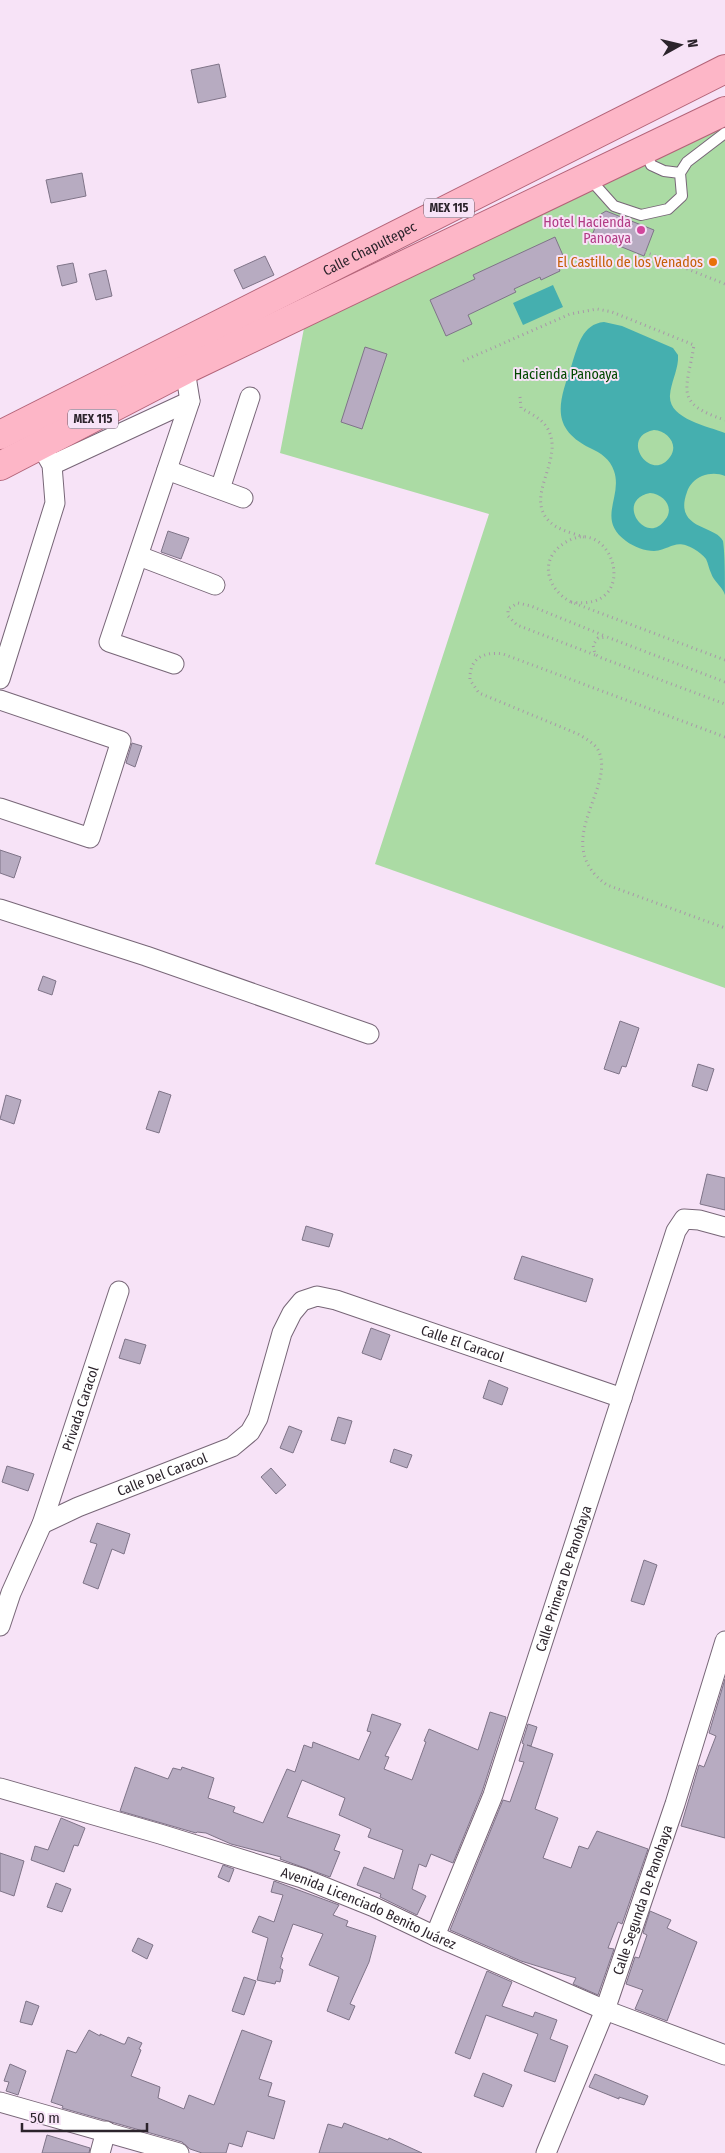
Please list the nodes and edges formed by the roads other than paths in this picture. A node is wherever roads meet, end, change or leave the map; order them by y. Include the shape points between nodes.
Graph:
1 (725, 69) edge
2 (725, 111) edge
3 (725, 133) edge
4 (646, 149) junction
5 (680, 173) junction
6 (588, 177) junction
7 (179, 359) junction
8 (250, 396) dead end
9 (190, 402) junction
10 (0, 435) edge
11 (46, 456) junction
12 (0, 466) edge
13 (167, 470) junction
14 (220, 489) junction
15 (243, 498) dead end
16 (138, 556) junction
17 (215, 585) dead end
18 (174, 664) dead end
19 (0, 679) edge
20 (0, 700) edge
21 (0, 808) edge
22 (0, 909) edge
23 (369, 1034) dead end
24 (725, 1227) edge
25 (120, 1291) dead end
26 (302, 1300) joint
27 (622, 1398) junction
28 (42, 1524) junction
29 (0, 1626) edge
30 (725, 1641) edge
31 (0, 1788) edge
32 (435, 1936) junction
33 (605, 2010) junction
34 (725, 2055) edge
35 (0, 2102) edge
36 (106, 2131) junction
37 (100, 2153) edge
38 (180, 2153) edge
39 (546, 2153) edge

1 - 7 main road, Calle Chapultepec / MEX 115
2 - 4 main road, Calle Chapultepec / MEX 115
3 - 5 lane via 687,162
4 - 5 lane via 651,165
4 - 6 main road, Calle Chapultepec / MEX 115
5 - 6 lane via 682,196 668,209 641,215 614,206
6 - 7 main road, Calle Chapultepec / MEX 115
7 - 9 street
7 - 10 main road, MEX 115
7 - 11 main road, MEX 115
8 - 14 street
9 - 11 street
9 - 13 street
11 - 12 main road, MEX 115
11 - 19 street via 55,503
13 - 14 street
13 - 16 street
14 - 15 street
16 - 17 street
16 - 18 street via 109,642
20 - 21 street via 121,741 90,838
22 - 23 street
24 - 27 street, Calle Primera De Panohaya via 684,1219 676,1231
25 - 28 street, Privada Caracol
26 - 27 street, Calle El Caracol via 317,1296 336,1300
26 - 28 street, Calle Del Caracol via 282,1333 258,1418 250,1432 232,1447
27 - 32 street, Calle Primera De Panohaya via 493,1795
28 - 29 street
30 - 33 street, Calle Segunda De Panohaya via 675,1804
31 - 32 street, Avenida Licenciado Benito Juárez via 302,1878
32 - 33 street, Avenida Licenciado Benito Juárez
33 - 34 street, Avenida Licenciado Benito Juárez
33 - 39 street, Calle Segunda De Panohaya
35 - 36 street
36 - 37 street
36 - 38 street

